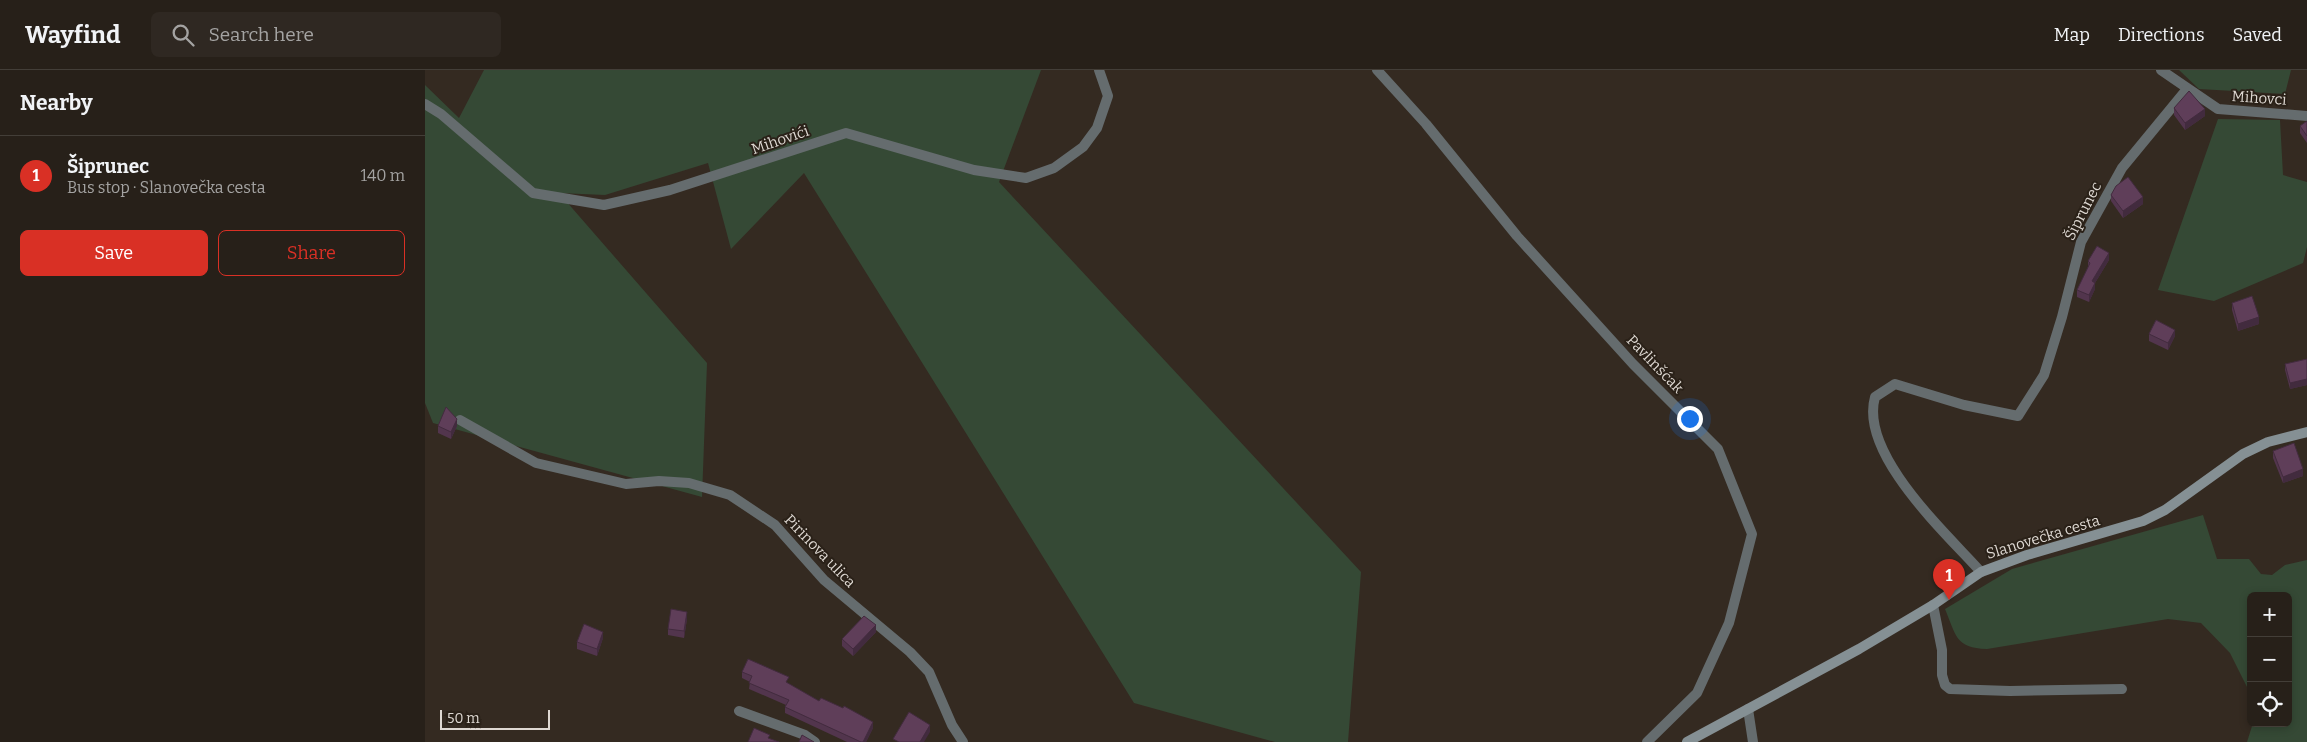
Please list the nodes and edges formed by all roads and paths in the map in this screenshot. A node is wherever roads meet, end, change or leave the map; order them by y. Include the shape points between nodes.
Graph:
1 (1099, 70) edge
2 (1377, 70) edge
3 (2161, 70) edge
4 (2187, 89) junction
5 (425, 104) edge
6 (2307, 116) edge
7 (460, 420) dead end
8 (2307, 432) edge
9 (1981, 572) junction
10 (1933, 605) junction
11 (2122, 689) dead end
12 (1749, 709) junction
13 (739, 711) dead end
14 (815, 742) edge
15 (963, 742) edge
16 (1647, 742) edge
17 (1687, 742) edge
18 (1753, 742) edge

1 - 5 street, Mihovići via 1108,96 1097,128 1083,147 1054,168 1026,178 974,170 846,134 670,190 604,205 533,193
2 - 16 street, Pavlinšćak via 1426,124 1517,236 1633,364 1718,449 1722,458 1752,534 1729,623 1697,693
3 - 4 street, Mihovci
4 - 6 street, Mihovci via 2218,109
4 - 9 street, Šiprunec via 2122,168 2081,242 2044,376 2018,416 1964,405 1895,384 1875,397 1873,422 1891,466
7 - 15 street, Pirinova ulica via 536,462 626,484 689,483 730,495 775,525 824,580 910,652 929,672
8 - 9 street, Slanovečka cesta via 2268,442 2243,454 2171,506 2143,521
9 - 10 street, Slanovečka cesta
10 - 11 street via 1942,674 1945,685 1951,689
10 - 12 street, Slanovečka cesta
12 - 17 street, Slanovečka cesta
12 - 18 street
13 - 14 street via 805,735

